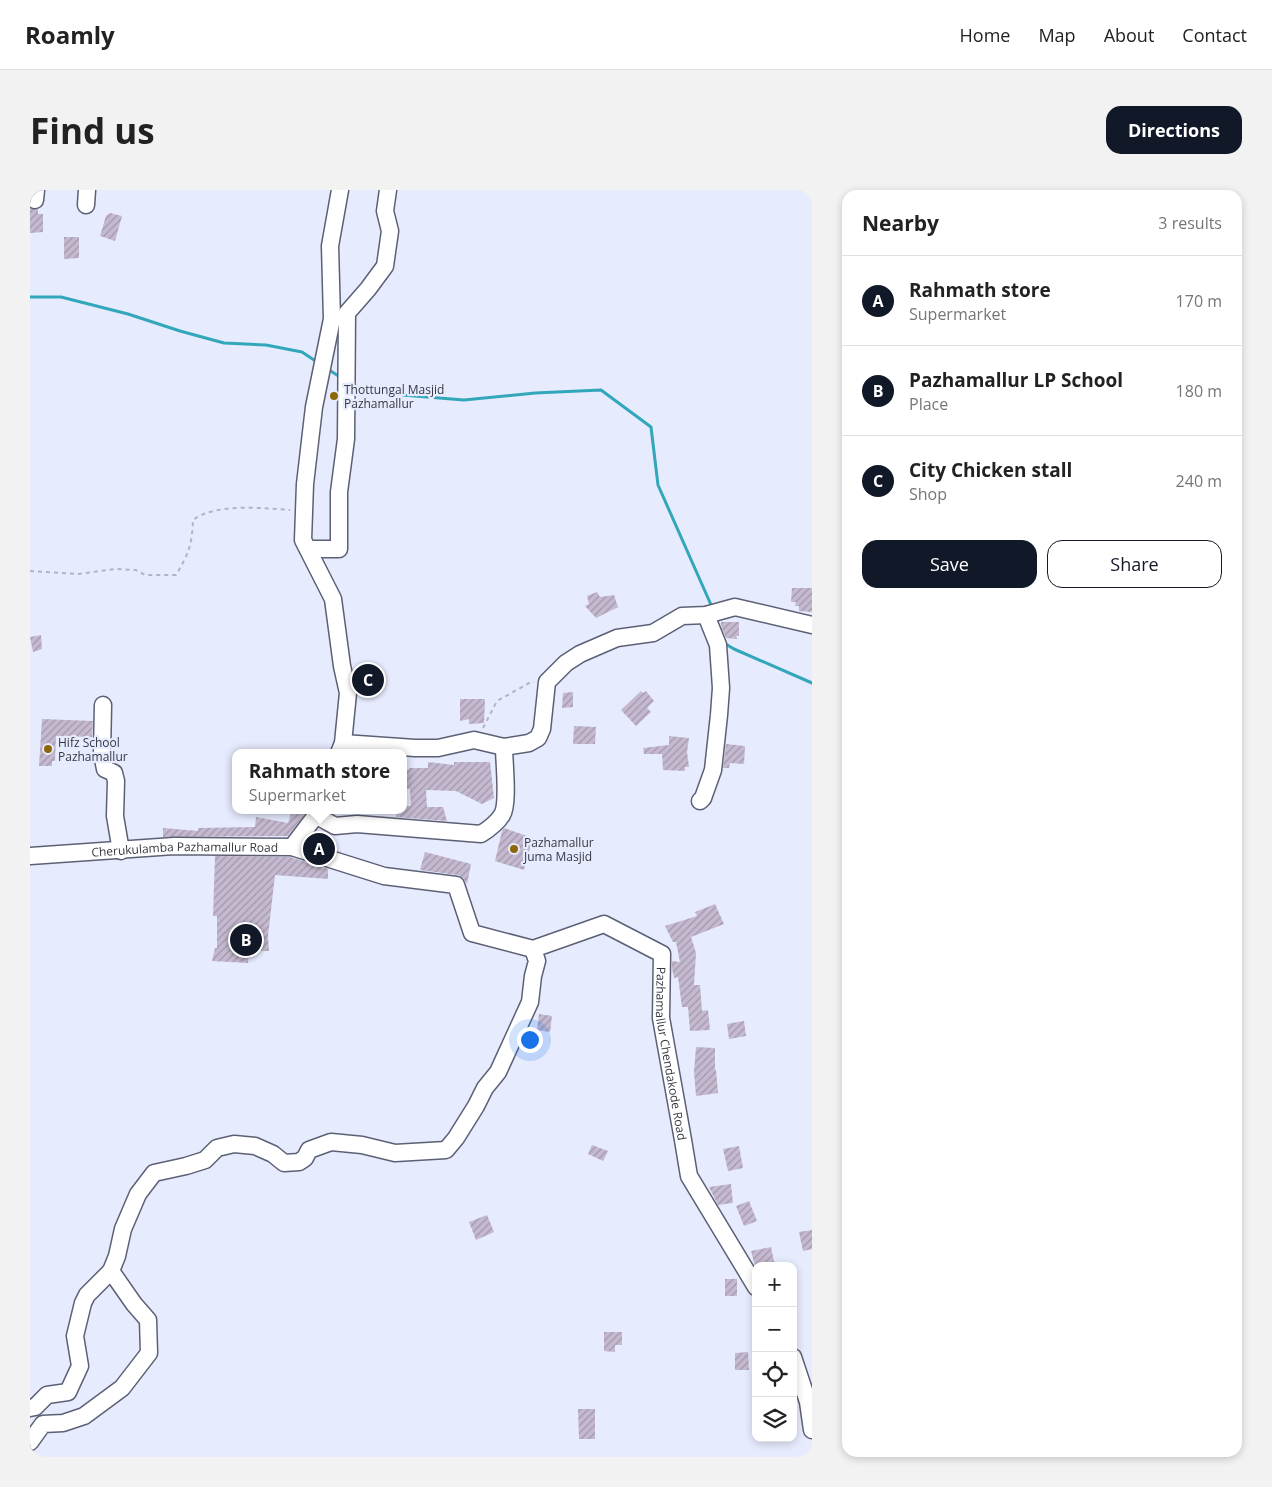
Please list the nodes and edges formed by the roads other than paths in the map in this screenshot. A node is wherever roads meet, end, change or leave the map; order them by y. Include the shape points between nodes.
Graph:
1 (340, 190) edge
2 (388, 190) edge
3 (308, 549) junction
4 (711, 614) junction
5 (812, 625) edge
6 (103, 705) dead end
7 (341, 748) edge
8 (504, 748) junction
9 (700, 801) dead end
10 (317, 814) edge
11 (319, 814) edge
12 (292, 847) junction
13 (121, 851) junction
14 (30, 856) edge
15 (532, 949) junction
16 (111, 1271) junction
17 (752, 1280) edge
18 (797, 1369) edge
19 (30, 1408) edge
20 (812, 1430) edge
21 (30, 1442) edge

1 - 3 street via 330,246 332,319 321,364 305,484 303,540
2 - 3 street via 385,211 390,231 385,266 347,313 346,439 339,492 339,549
3 - 7 street via 333,599 348,693
4 - 5 street via 735,607
4 - 8 street via 682,616 653,633 618,638 566,663 547,682 542,729 538,738
4 - 9 street via 718,645 719,715 712,770
6 - 13 street via 102,754 105,769 114,772 116,781 115,816
7 - 8 street via 438,748 474,740
8 - 11 street via 503,814 482,834 357,824 335,826
10 - 12 street, Cherukulamba Pazhamallur Road
12 - 13 street, Cherukulamba Pazhamallur Road via 174,846
12 - 15 street via 384,876 456,885 472,933
13 - 14 street, Cherukulamba Pazhamallur Road
15 - 16 street via 537,961 530,1002 498,1072 446,1150 395,1153 331,1142 309,1150 299,1162 284,1163 254,1146 234,1144 217,1148 205,1160 154,1173 138,1194 123,1229
15 - 17 street, Pazhamallur Chendakode Road via 604,924 662,954 661,1018 688,1176
16 - 19 street via 83,1303 75,1336 80,1366 68,1392 47,1395
16 - 21 street via 148,1320 149,1354 122,1388 84,1416 63,1424 43,1424
18 - 20 street via 808,1402

